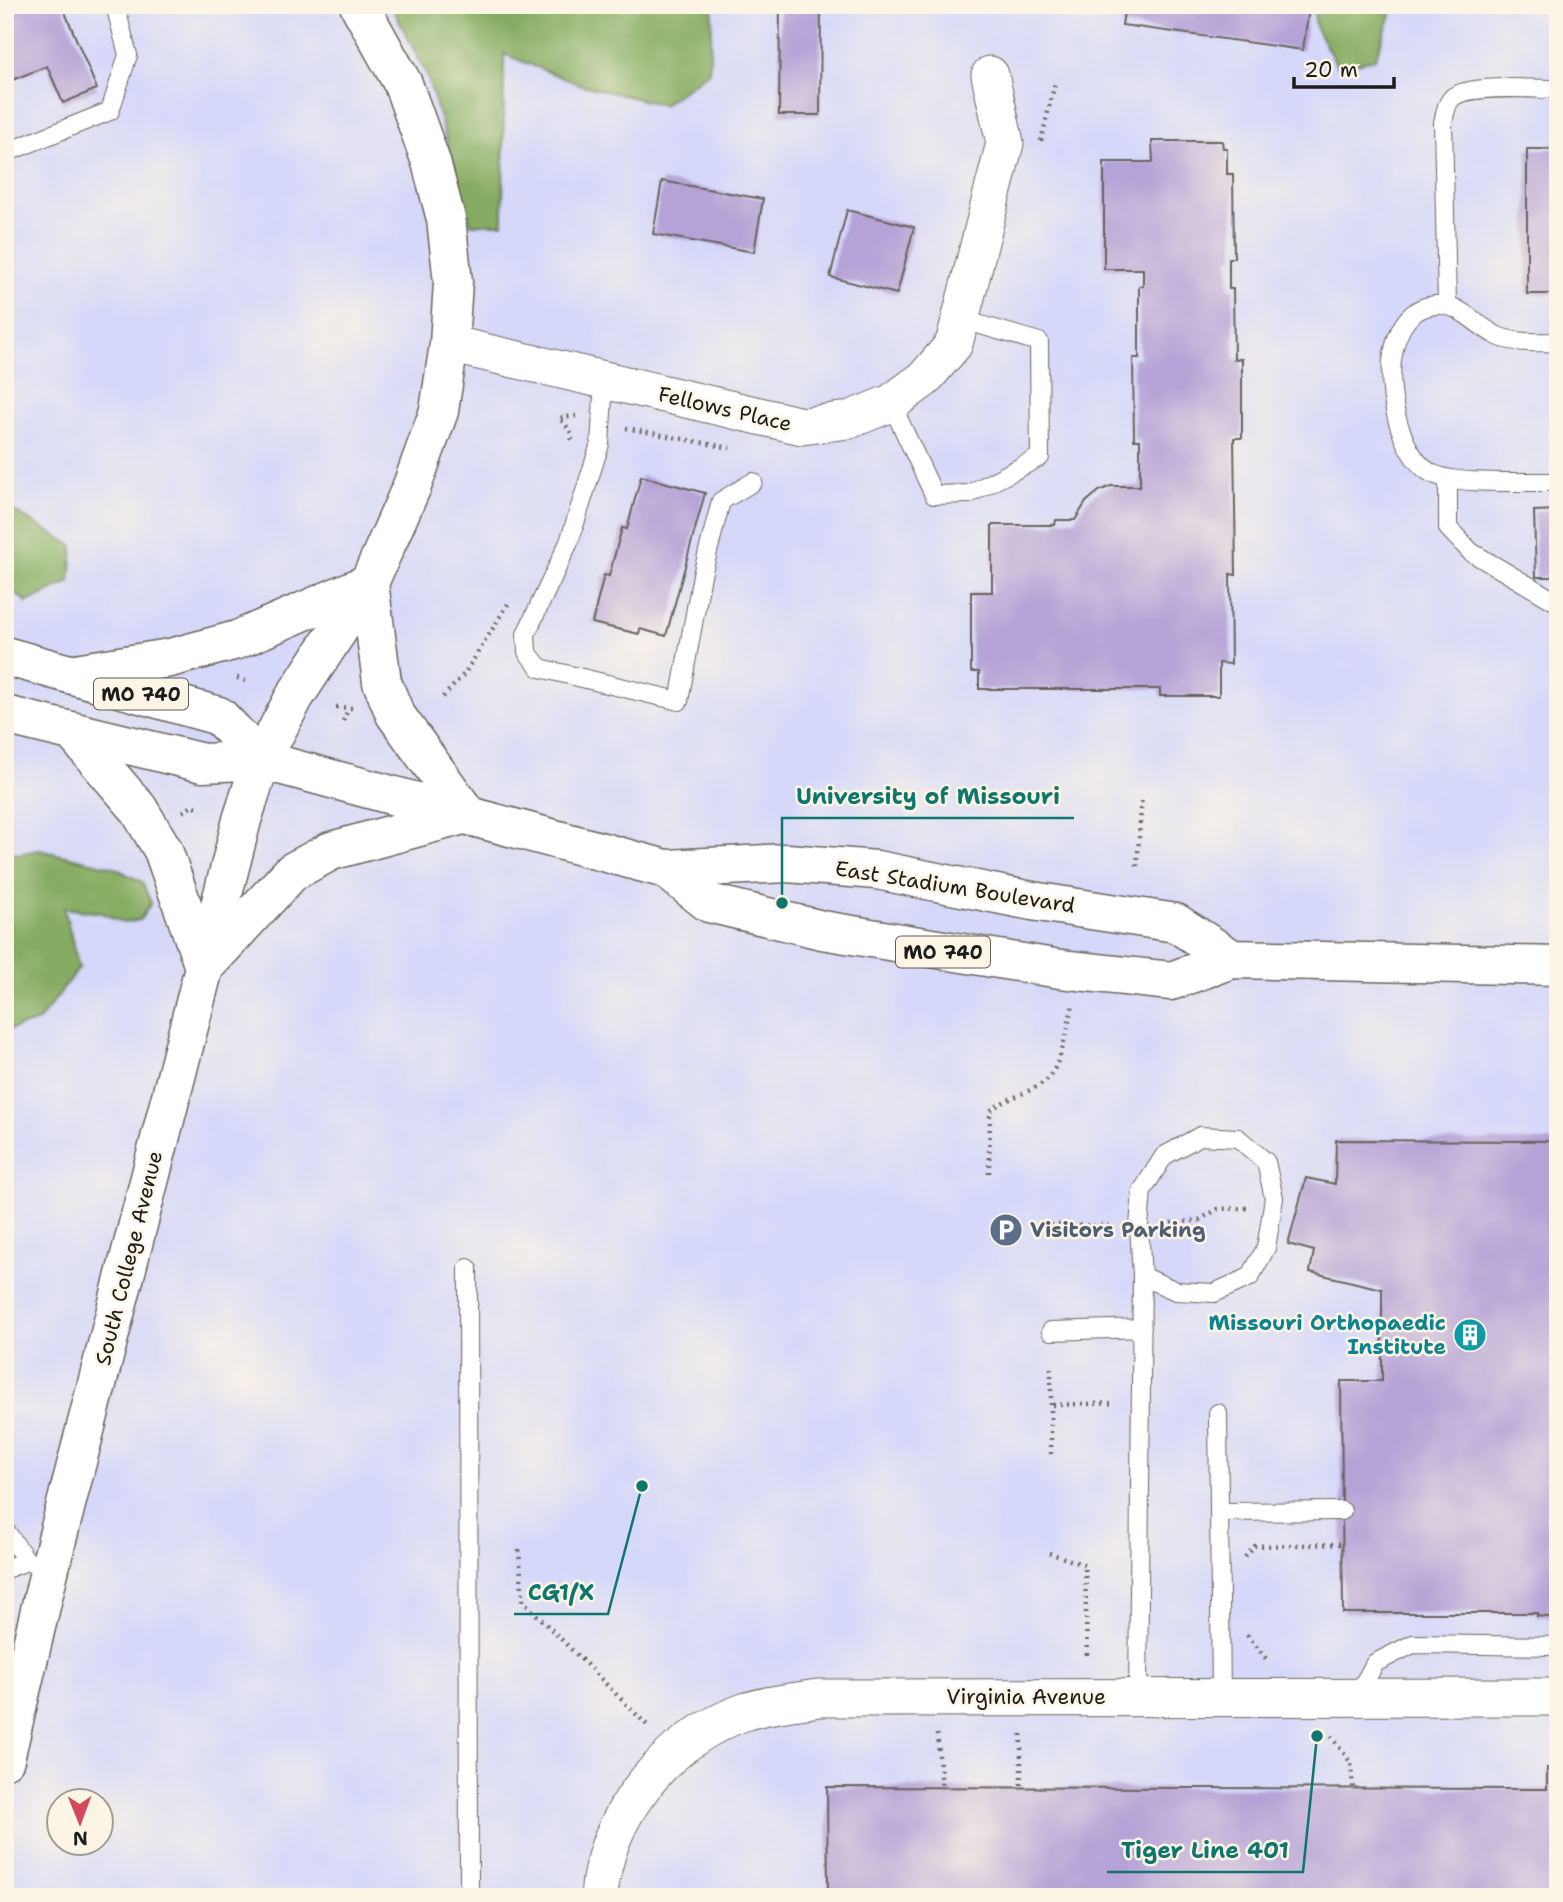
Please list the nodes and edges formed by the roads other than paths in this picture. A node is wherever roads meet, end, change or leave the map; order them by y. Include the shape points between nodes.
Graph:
1 (114, 5) edge
2 (359, 5) edge
3 (990, 75) dead end
4 (1558, 89) edge
5 (5, 153) edge
6 (1447, 304) junction
7 (960, 318) junction
8 (1558, 342) edge
9 (449, 344) junction
10 (604, 381) junction
11 (891, 404) junction
12 (1448, 479) junction
13 (753, 482) dead end
14 (1558, 482) edge
15 (369, 583) junction
16 (1558, 603) edge
17 (5, 656) edge
18 (69, 674) junction
19 (5, 715) edge
20 (72, 731) junction
21 (261, 760) junction
22 (467, 814) junction
23 (666, 869) junction
24 (1232, 959) junction
25 (1558, 966) edge
26 (204, 967) junction
27 (468, 1268) dead end
28 (1142, 1276) junction
29 (1142, 1328) junction
30 (1051, 1331) dead end
31 (1218, 1413) dead end
32 (1342, 1511) dead end
33 (1219, 1512) junction
34 (5, 1530) edge
35 (38, 1565) junction
36 (5, 1569) edge
37 (1558, 1646) edge
38 (1221, 1696) junction
39 (1357, 1696) junction
40 (1138, 1697) junction
41 (1558, 1698) edge
42 (5, 1759) edge
43 (469, 1897) edge
44 (599, 1897) edge

1 - 5 lane via 128,55 110,111
2 - 9 main road, South College Avenue via 403,84 431,162 443,208 453,282
3 - 7 street, Fellows Place via 1005,143
4 - 6 lane via 1474,90 1454,96 1447,106
6 - 8 lane via 1503,338
6 - 12 lane via 1416,311 1402,322 1394,343 1392,372 1404,442 1418,463
7 - 11 street, Fellows Place via 954,344 924,379
7 - 11 lane via 1039,342 1040,457 969,494 934,495
9 - 10 street, Fellows Place
9 - 15 main road, South College Avenue via 439,411
10 - 11 street, Fellows Place via 802,426 849,420
10 - 13 lane via 600,444 569,542 526,634 527,652 540,668 678,701 721,501
12 - 14 lane
12 - 16 lane via 1448,528 1471,552
15 - 18 main road via 237,640 170,658
15 - 21 main road, South College Avenue via 295,696
15 - 22 main road via 382,682 395,715
17 - 18 main road, MO 740
18 - 21 main road, MO 740 via 219,716
19 - 20 main road, East Stadium Boulevard / MO 740
20 - 21 main road, East Stadium Boulevard / MO 740 via 203,763
20 - 26 main road via 138,808 163,850
21 - 22 main road, East Stadium Boulevard / MO 740
21 - 26 main road, South College Avenue
22 - 23 main road, East Stadium Boulevard / MO 740
22 - 26 main road via 331,851 292,872
23 - 24 main road, East Stadium Boulevard / MO 740 via 787,863 877,870 1176,923
23 - 24 main road, East Stadium Boulevard / MO 740 via 709,903 822,930 942,951 1171,981
24 - 25 main road, East Stadium Boulevard / MO 740
26 - 35 main road, South College Avenue
27 - 43 lane
28 - 28 lane via 1176,1291 1214,1293 1250,1278 1266,1248 1274,1198 1266,1162 1238,1138 1200,1136 1164,1156 1142,1191
28 - 29 lane
29 - 30 lane
29 - 40 lane
31 - 33 lane
32 - 33 lane
33 - 38 lane
34 - 35 lane
35 - 36 lane
35 - 42 main road, South College Avenue
37 - 39 lane via 1413,1644 1375,1663
38 - 39 street, Virginia Avenue
38 - 40 street, Virginia Avenue
39 - 41 street, Virginia Avenue
40 - 44 street, Virginia Avenue via 818,1698 744,1712 688,1742 647,1780 615,1827

